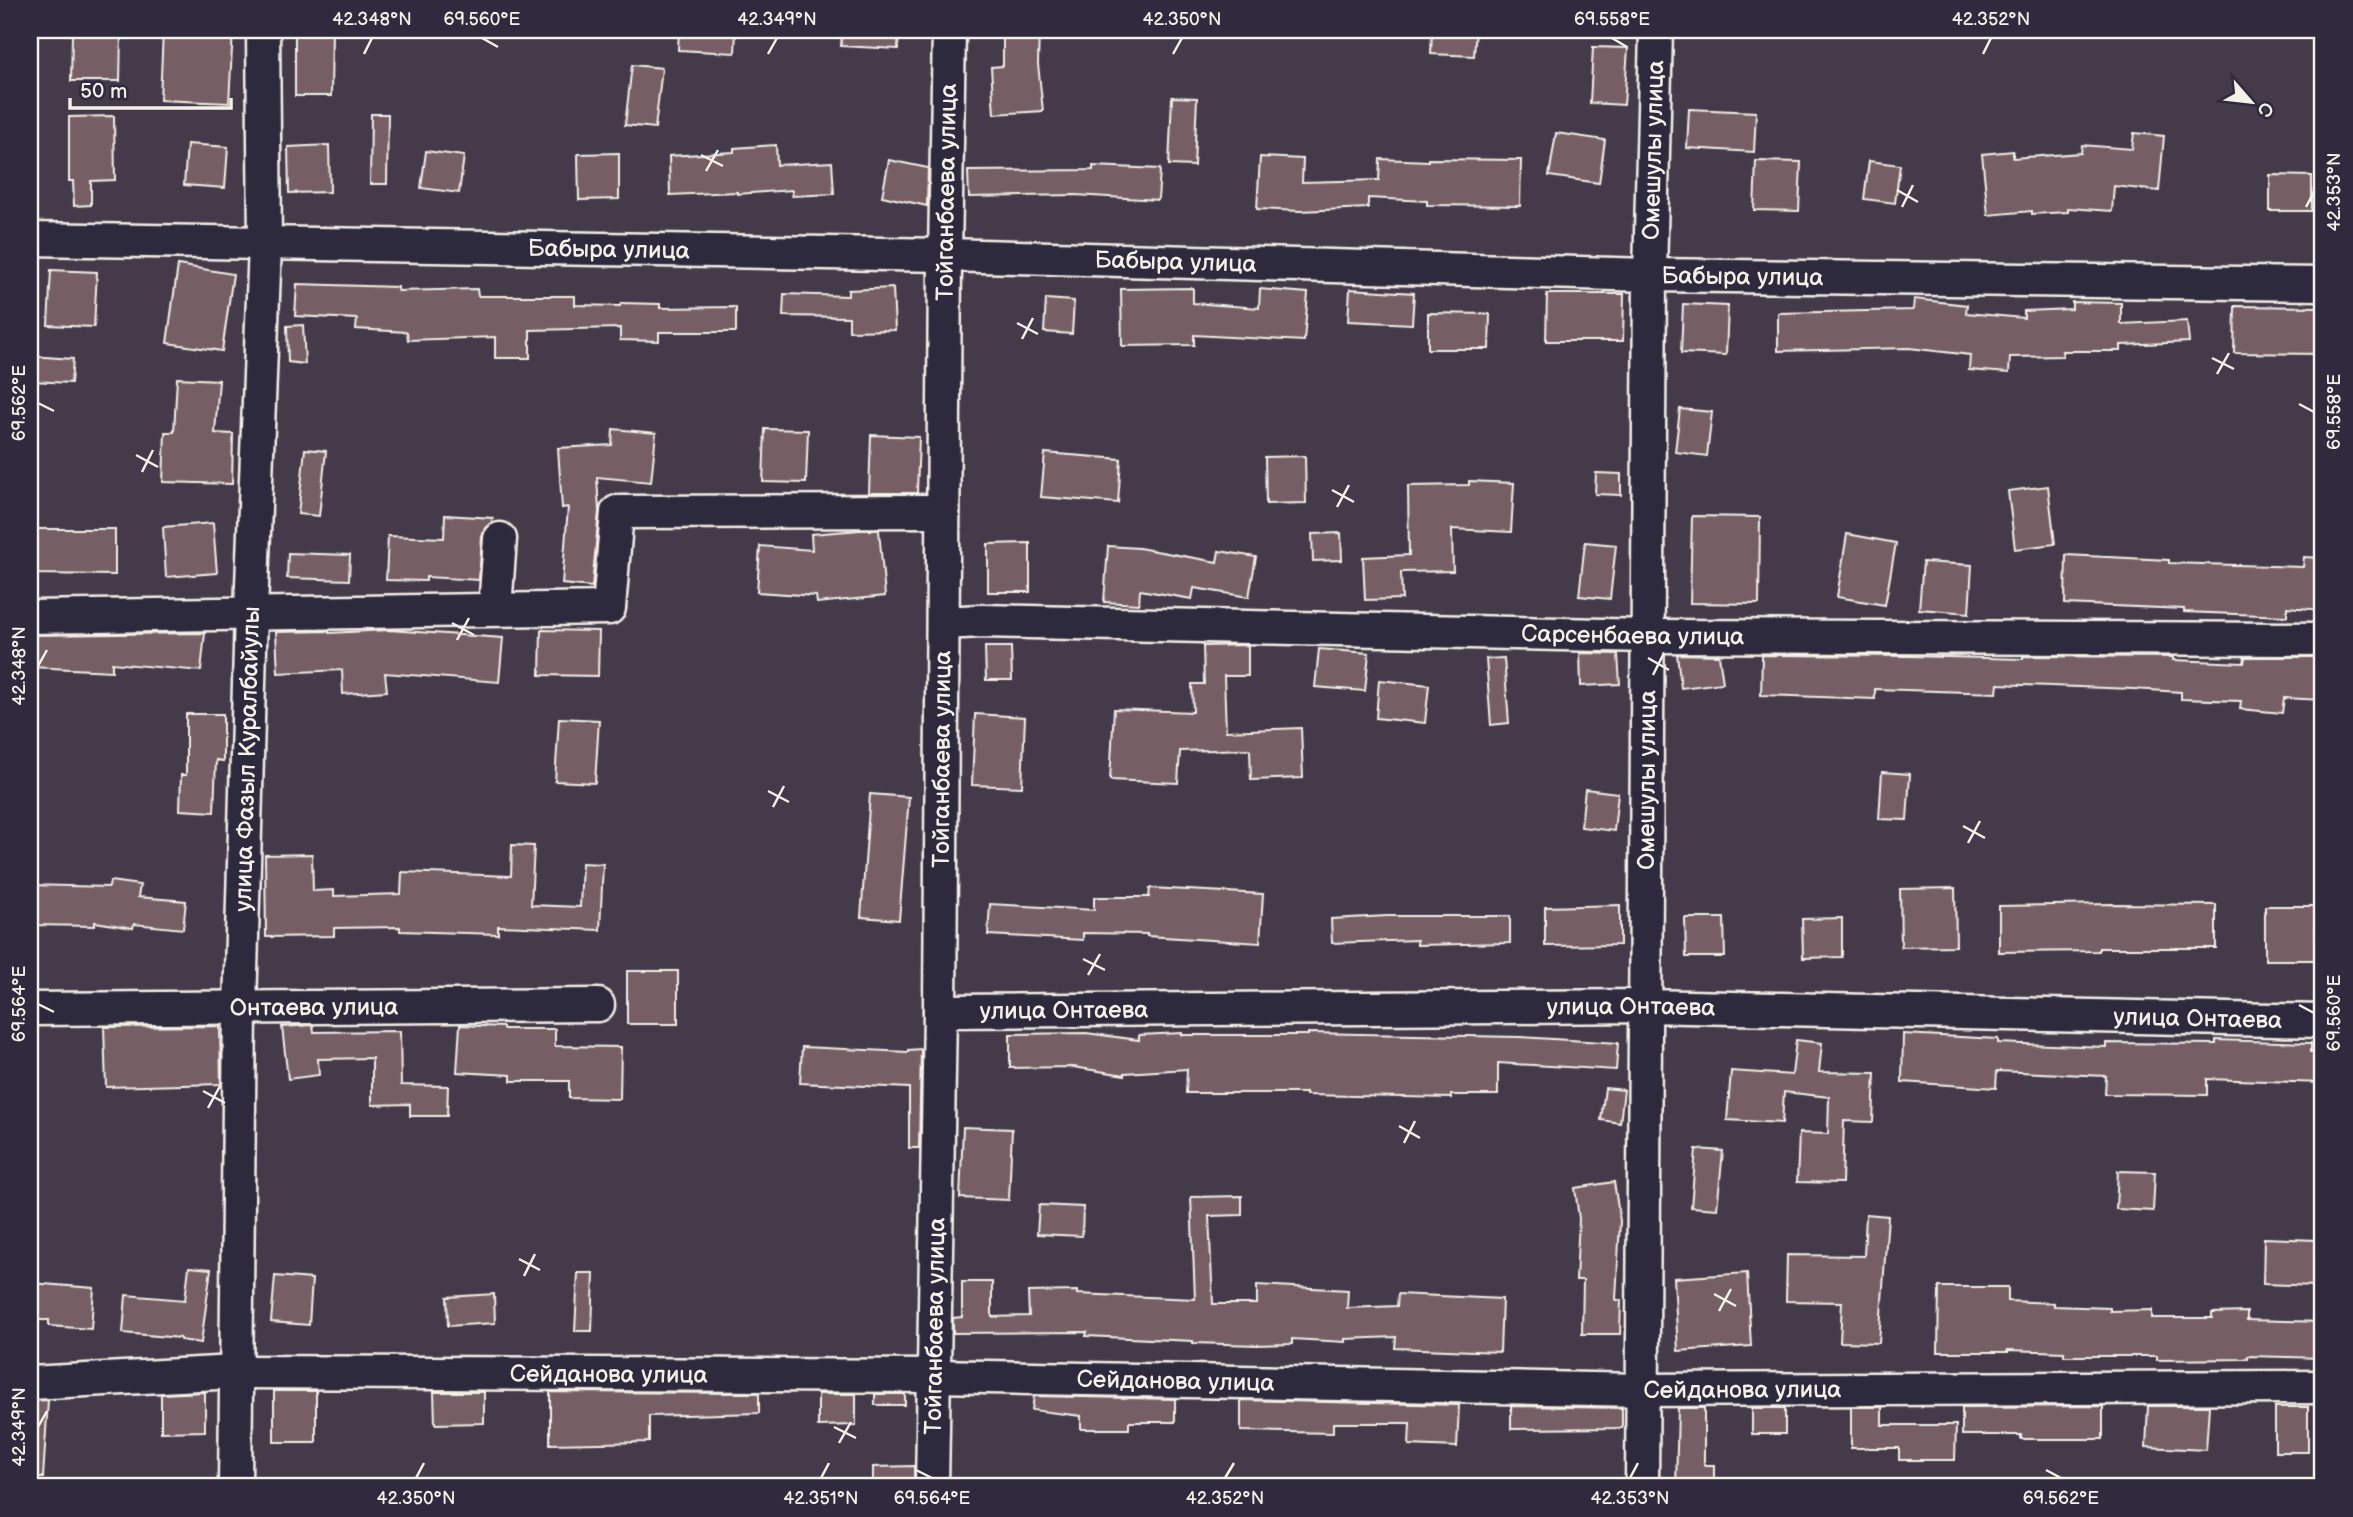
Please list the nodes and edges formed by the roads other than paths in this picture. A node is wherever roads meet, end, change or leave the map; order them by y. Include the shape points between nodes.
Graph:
1 (263, 30) edge
2 (949, 30) edge
3 (1656, 30) edge
4 (30, 239) edge
5 (265, 244) junction
6 (945, 255) junction
7 (1650, 275) junction
8 (2323, 284) edge
9 (943, 511) junction
10 (500, 539) dead end
11 (495, 610) junction
12 (251, 612) junction
13 (30, 617) edge
14 (943, 623) junction
15 (1648, 636) junction
16 (2323, 639) edge
17 (598, 1005) dead end
18 (1645, 1006) junction
19 (240, 1008) junction
20 (30, 1009) edge
21 (940, 1011) junction
22 (2323, 1021) edge
23 (236, 1372) junction
24 (934, 1376) junction
25 (30, 1383) edge
26 (2323, 1387) edge
27 (1642, 1390) junction
28 (235, 1487) edge
29 (932, 1487) edge
30 (1642, 1487) edge

1 - 5 street, улица Фазыл Куралбайулы
2 - 6 street, Тойганбаева улица
3 - 7 street, Омешулы улица
4 - 5 street, Бабыра улица
5 - 6 street, Бабыра улица
5 - 12 street, улица Фазыл Куралбайулы
6 - 7 street, Бабыра улица
6 - 9 street, Тойганбаева улица
7 - 8 street, Бабыра улица
7 - 15 street, Омешулы улица
9 - 11 street via 617,512 609,608
9 - 14 street, Тойганбаева улица
10 - 11 street
11 - 12 street
12 - 13 street
12 - 19 street, улица Фазыл Куралбайулы
14 - 15 street, Сарсенбаева улица
14 - 21 street, Тойганбаева улица
15 - 16 street, Сарсенбаева улица
15 - 18 street, Омешулы улица
17 - 19 street, Онтаева улица
18 - 21 street, улица Онтаева
18 - 22 street, улица Онтаева
18 - 27 street, Омешулы улица
19 - 20 street, Онтаева улица
19 - 23 street, улица Фазыл Куралбайулы
21 - 24 street, Тойганбаева улица
23 - 24 street, Сейданова улица
23 - 25 street, Сейданова улица
23 - 28 street, улица Фазыл Куралбайулы
24 - 27 street, Сейданова улица
24 - 29 street, Тойганбаева улица
26 - 27 street, Сейданова улица
27 - 30 street, Омешулы улица

